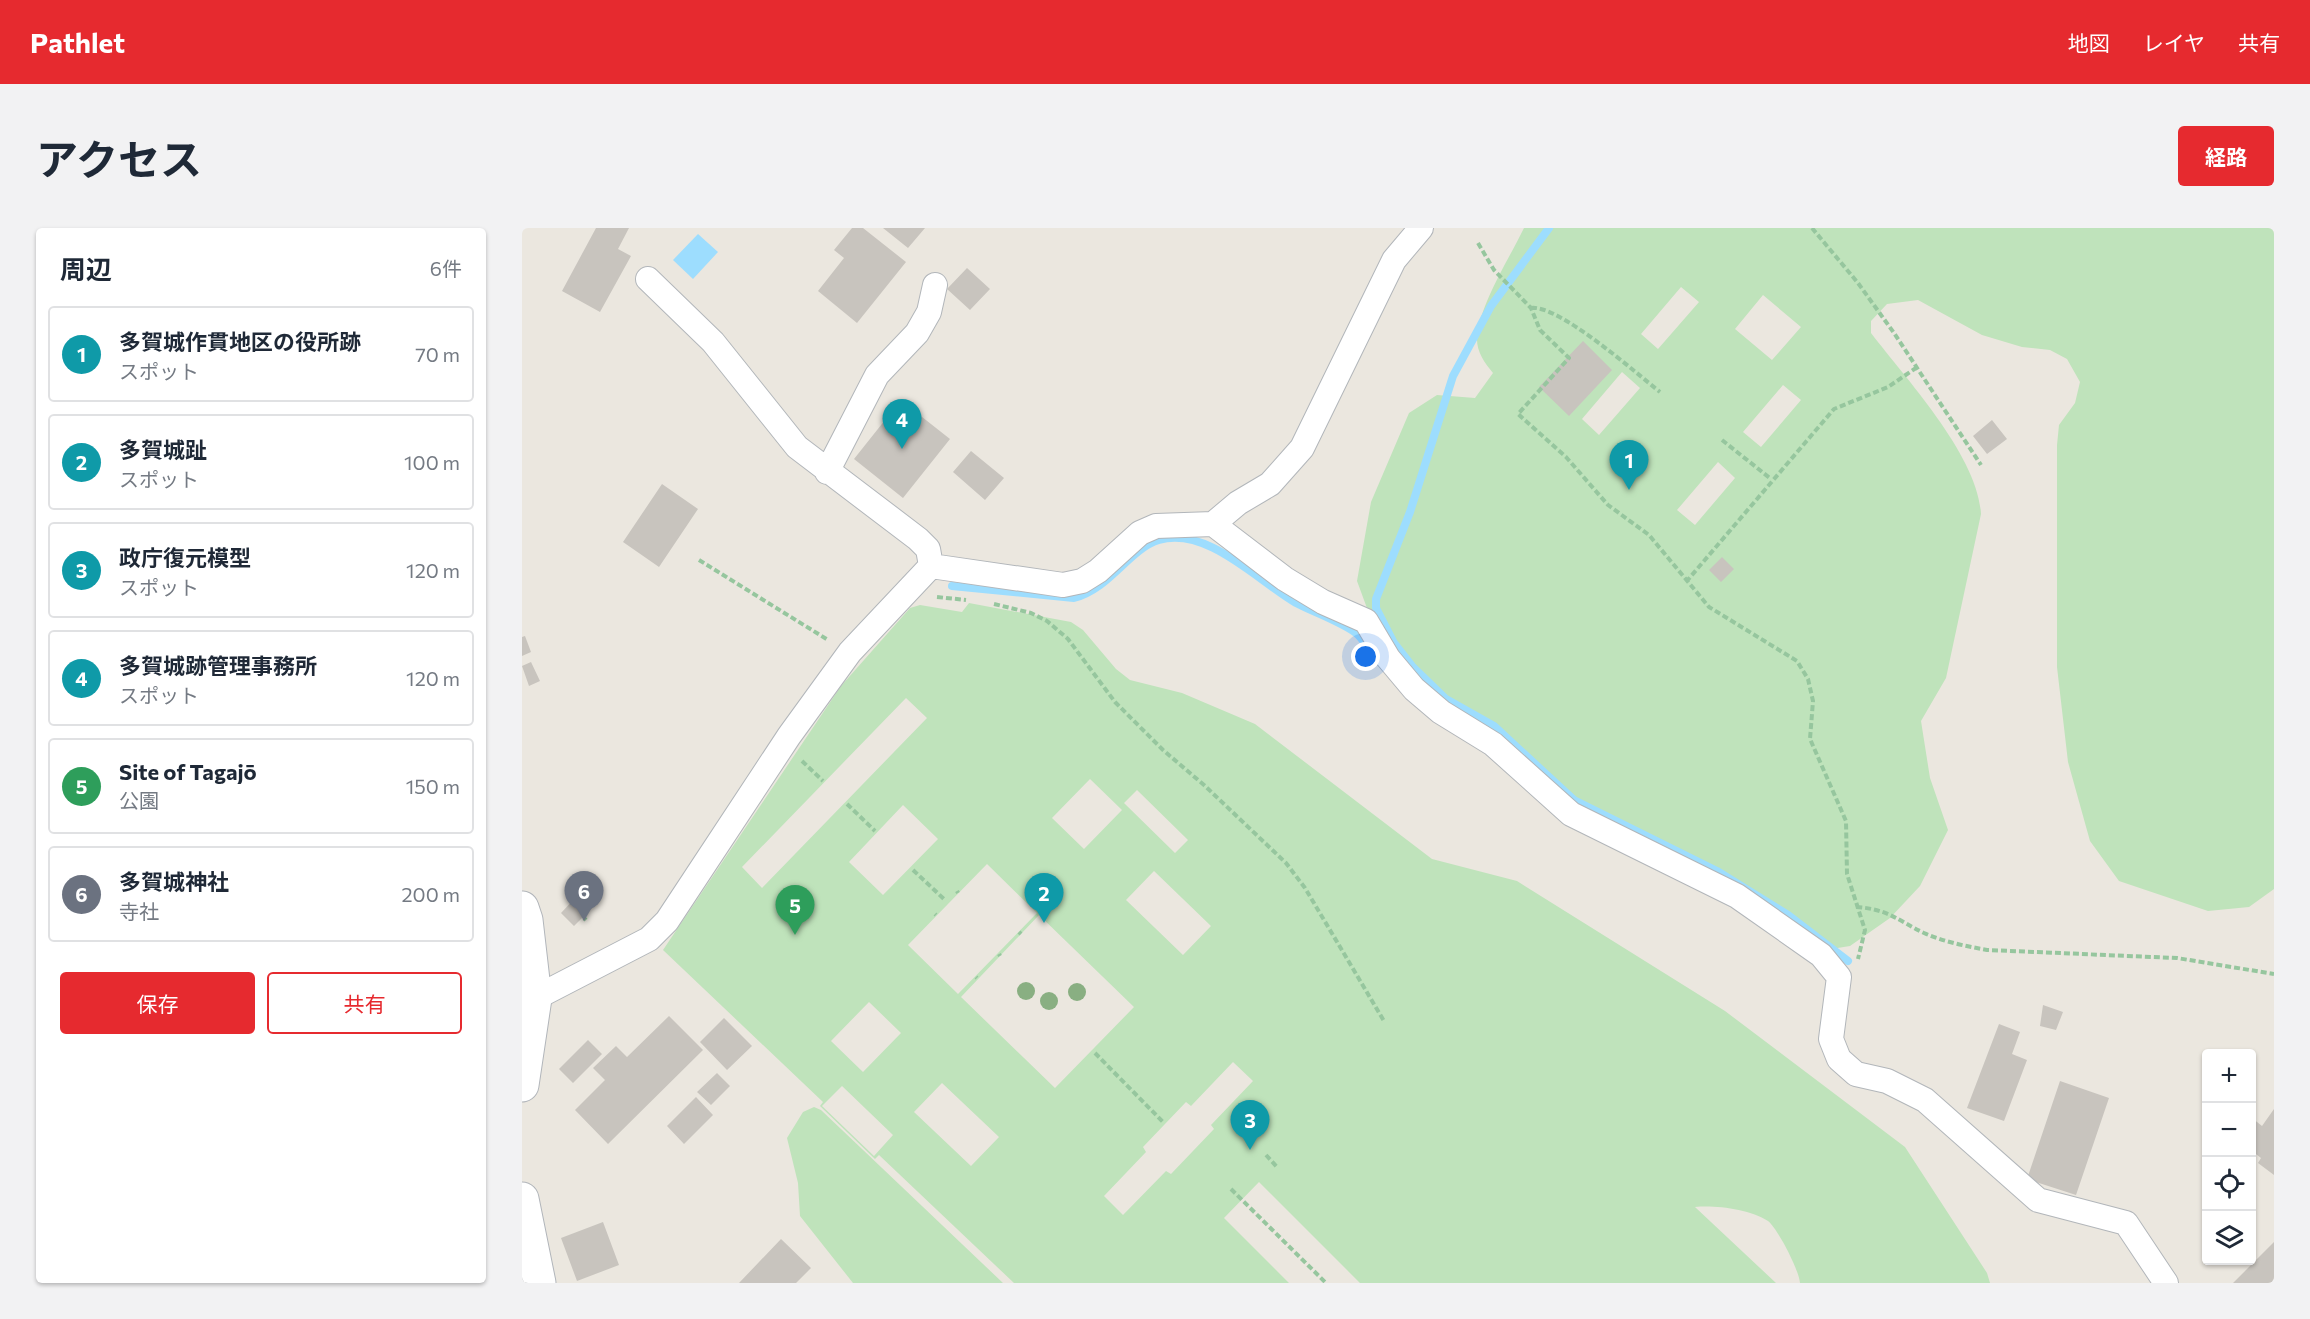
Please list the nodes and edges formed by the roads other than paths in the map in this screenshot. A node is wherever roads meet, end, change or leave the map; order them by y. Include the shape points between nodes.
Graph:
1 (1421, 228) edge
2 (648, 279) dead end
3 (935, 285) dead end
4 (827, 472) junction
5 (1213, 524) junction
6 (931, 566) junction
7 (522, 908) edge
8 (535, 998) junction
9 (522, 1085) edge
10 (522, 1199) edge
11 (539, 1283) edge
12 (2166, 1283) edge

1 - 5 street via 1394,260 1302,448 1269,484
2 - 4 street via 713,342 790,441
3 - 4 street via 929,312 917,333 877,375
4 - 6 street via 918,539 928,549
5 - 6 street via 1156,526 1140,533 1098,571 1082,581 1063,585
5 - 12 street via 1285,579 1366,621 1388,658 1414,689 1441,712 1493,744 1571,814 1737,896 1821,956 1839,977 1831,1039 1839,1059 1856,1074 1887,1081 1925,1100 2038,1200 2126,1223
6 - 8 street via 850,652 789,736 667,921 649,939
7 - 8 street
8 - 9 street
10 - 11 street

